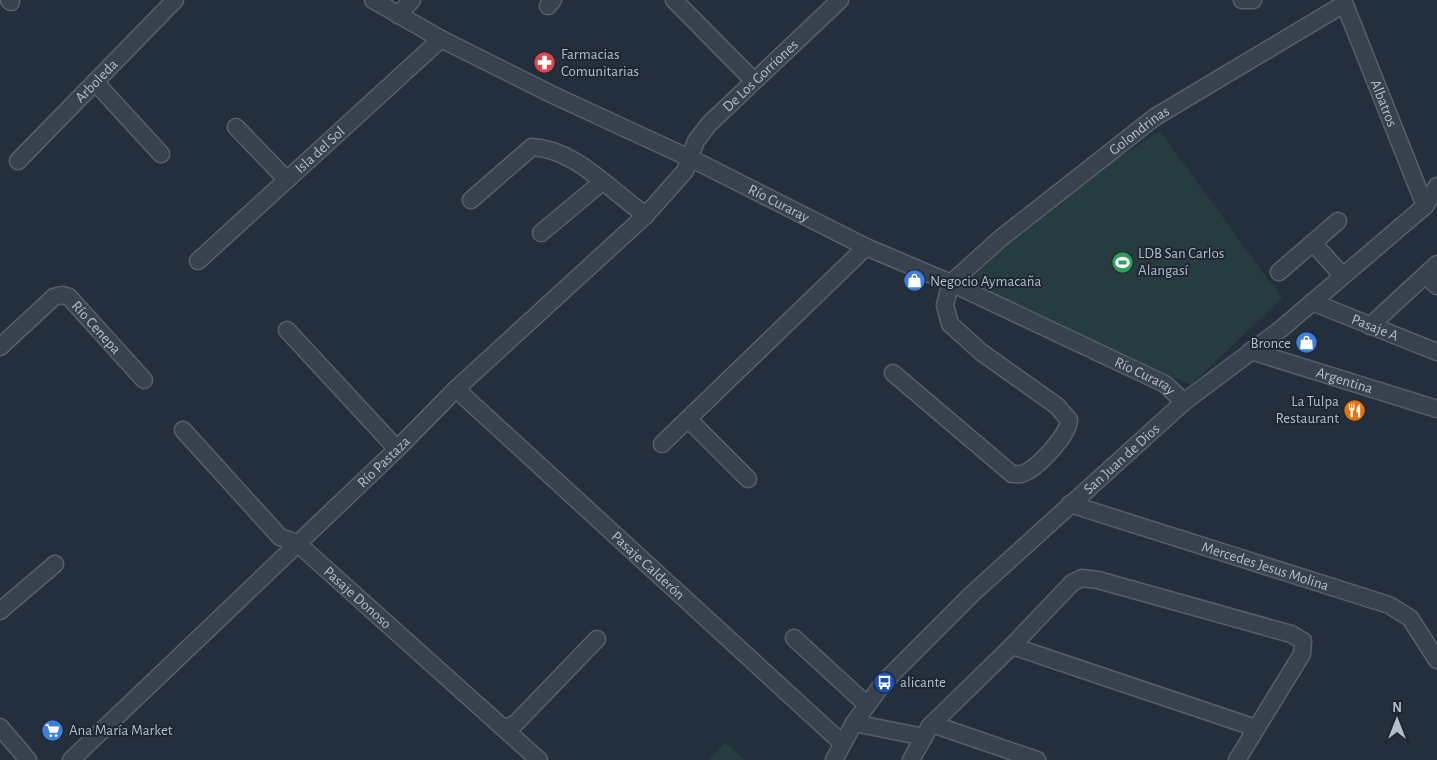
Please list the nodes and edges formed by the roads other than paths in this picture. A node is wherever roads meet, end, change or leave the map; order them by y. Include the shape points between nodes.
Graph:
1 (373, 0) edge
2 (412, 0) edge
3 (674, 0) edge
4 (840, 0) edge
5 (1242, 0) edge
6 (1253, 0) edge
7 (170, 2) edge
8 (1344, 2) edge
9 (398, 15) junction
10 (440, 39) junction
11 (754, 80) junction
12 (95, 82) junction
13 (236, 127) dead end
14 (162, 154) dead end
15 (688, 158) junction
16 (18, 160) dead end
17 (287, 180) junction
18 (602, 182) junction
19 (1437, 186) edge
20 (470, 200) dead end
21 (1425, 206) junction
22 (646, 215) junction
23 (1338, 221) dead end
24 (541, 232) dead end
25 (1313, 243) junction
26 (866, 247) junction
27 (198, 261) dead end
28 (1279, 272) dead end
29 (1433, 275) edge
30 (1343, 276) junction
31 (951, 283) junction
32 (1312, 302) junction
33 (1370, 326) junction
34 (287, 330) dead end
35 (0, 347) edge
36 (1251, 351) junction
37 (1437, 352) edge
38 (893, 373) dead end
39 (144, 380) dead end
40 (456, 389) junction
41 (1184, 402) junction
42 (1437, 410) edge
43 (688, 419) junction
44 (183, 430) dead end
45 (662, 444) dead end
46 (397, 449) junction
47 (748, 479) dead end
48 (1070, 504) junction
49 (298, 543) junction
50 (55, 564) dead end
51 (0, 611) edge
52 (794, 638) dead end
53 (597, 639) dead end
54 (1012, 646) junction
55 (1437, 660) edge
56 (860, 713) junction
57 (0, 727) edge
58 (1256, 728) junction
59 (505, 729) junction
60 (929, 729) junction
61 (842, 743) junction
62 (28, 760) edge
63 (71, 760) edge
64 (540, 760) edge
65 (834, 760) edge
66 (911, 760) edge
67 (1037, 760) edge
68 (1237, 760) edge

1 - 9 street, Río Curaray
2 - 9 street
3 - 11 street
4 - 11 street, De Los Gorriones
5 - 6 street
7 - 12 street, Arboleda
8 - 21 street, Albatros
8 - 31 street, Golondrinas via 1155,117 1001,238
9 - 10 street, Río Curaray
10 - 15 street, Río Curaray
10 - 17 street, Isla del Sol
11 - 15 street, De Los Gorriones via 709,124
12 - 14 street
12 - 16 street, Arboleda
13 - 17 street
15 - 22 street, Río Pastaza via 685,171
15 - 26 street, Río Curaray
17 - 27 street, Isla del Sol
18 - 20 street via 566,155 532,147
18 - 22 street
18 - 24 street
19 - 21 street, San Juan de Dios
21 - 30 street, San Juan de Dios
22 - 40 street, Río Pastaza
23 - 25 street
25 - 28 street
25 - 30 street
26 - 31 street, Río Curaray
26 - 43 street
29 - 33 street
30 - 32 street, San Juan de Dios
31 - 38 street via 945,304 950,324 981,352 1057,406 1069,420 1067,431 1030,470 1012,474
31 - 41 street, Río Curaray via 1165,384
32 - 33 street, Pasaje A
32 - 36 street, San Juan de Dios
33 - 37 street, Pasaje A
34 - 46 street
35 - 39 street, Río Cenepa via 62,294 69,297
36 - 41 street, San Juan de Dios
36 - 42 street, Argentina
40 - 46 street, Río Pastaza
40 - 61 street, Pasaje Calderón
41 - 48 street, San Juan de Dios
43 - 45 street
43 - 47 street
44 - 49 street, Pasaje Donoso via 280,537
46 - 49 street, Río Pastaza
48 - 55 street, Mercedes Jesus Molina via 1389,605 1410,618
48 - 56 street, San Juan de Dios via 972,594 884,682
49 - 59 street, Pasaje Donoso
49 - 63 street, Río Pastaza
50 - 51 street
52 - 56 street
53 - 59 street via 516,723
54 - 58 street
54 - 58 street via 1072,583 1082,578 1291,634 1303,641 1302,654
54 - 60 street
56 - 60 street
56 - 61 street, San Juan de Dios
57 - 62 street
58 - 68 street
59 - 64 street, Pasaje Donoso
60 - 66 street
60 - 67 street
61 - 65 street, San Juan de Dios

